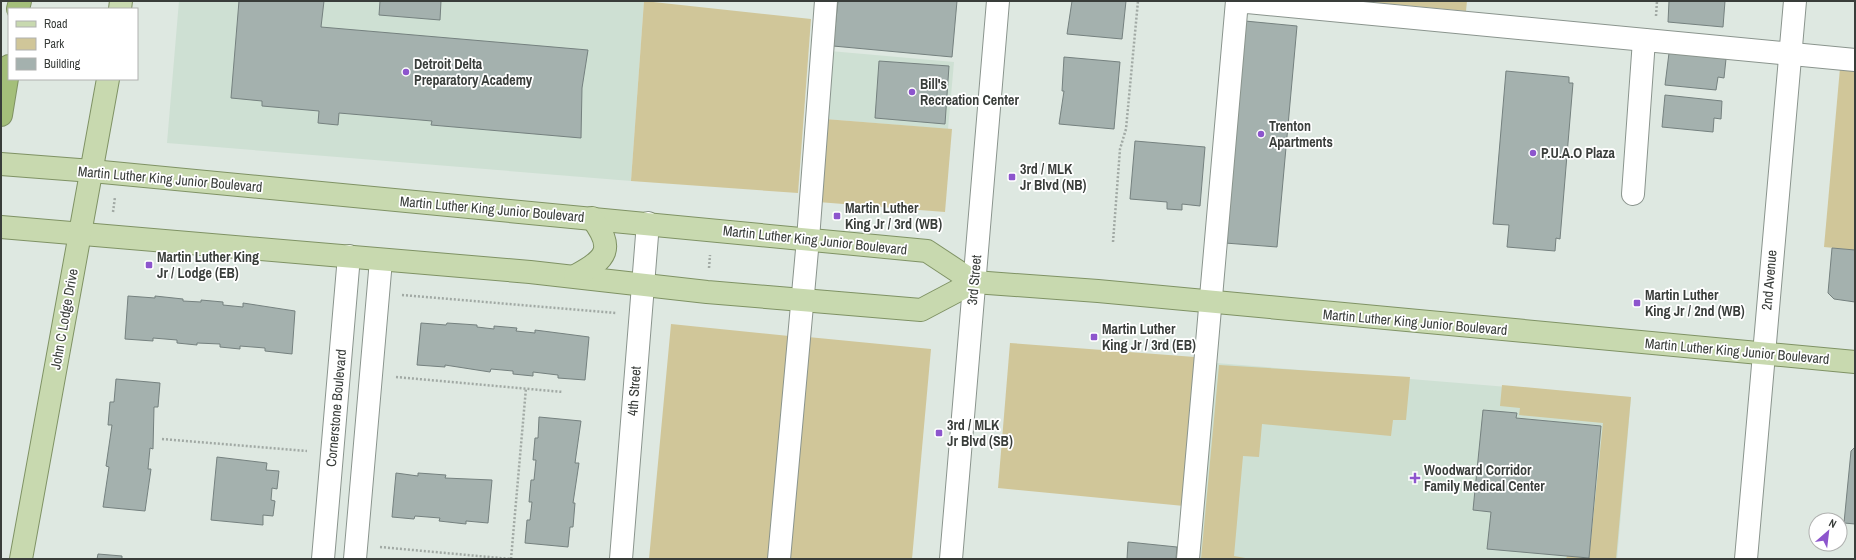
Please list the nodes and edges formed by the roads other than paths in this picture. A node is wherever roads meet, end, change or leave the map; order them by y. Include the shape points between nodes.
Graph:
1 (826, 1) edge
2 (998, 1) edge
3 (1795, 1) edge
4 (1650, 32) junction
5 (1790, 54) junction
6 (1855, 60) edge
7 (8, 72) edge
8 (108, 80) edge
9 (1, 115) edge
10 (11, 165) edge
11 (92, 171) junction
12 (1633, 194) dead end
13 (592, 218) junction
14 (648, 223) junction
15 (5, 227) edge
16 (81, 235) junction
17 (808, 239) junction
18 (349, 256) junction
19 (380, 260) junction
20 (576, 276) junction
21 (974, 282) junction
22 (642, 285) junction
23 (802, 301) junction
24 (1211, 303) junction
25 (1763, 354) junction
26 (1855, 362) edge
27 (21, 559) edge
28 (323, 559) edge
29 (355, 559) edge
30 (621, 559) edge
31 (778, 559) edge
32 (951, 559) edge
33 (1188, 559) edge
34 (1746, 559) edge

1 - 17 street
2 - 21 street, 3rd Street
3 - 5 street, 2nd Avenue
4 - 5 street
4 - 12 street
4 - 24 street via 1237,1
5 - 6 street
5 - 25 street, 2nd Avenue
7 - 9 highway
8 - 11 main road, John C Lodge Drive
10 - 11 main road, Martin Luther King Junior Boulevard
11 - 13 main road, Martin Luther King Junior Boulevard
11 - 16 main road, John C Lodge Drive
13 - 14 main road, Martin Luther King Junior Boulevard
13 - 20 main road via 602,232 606,248 603,257
14 - 17 main road, Martin Luther King Junior Boulevard
14 - 22 street, 4th Street
15 - 16 main road
16 - 18 main road
16 - 27 main road, John C Lodge Drive
17 - 21 main road, Martin Luther King Junior Boulevard via 927,251
17 - 23 street
18 - 19 main road
18 - 28 street, Cornerstone Boulevard
19 - 20 main road
19 - 29 street
20 - 22 main road
21 - 23 main road via 921,310
21 - 24 main road, Martin Luther King Junior Boulevard
21 - 32 street, 3rd Street
22 - 23 main road
22 - 30 street, 4th Street
23 - 31 street
24 - 25 main road, Martin Luther King Junior Boulevard
24 - 33 street
25 - 26 main road, Martin Luther King Junior Boulevard
25 - 34 street, 2nd Avenue

